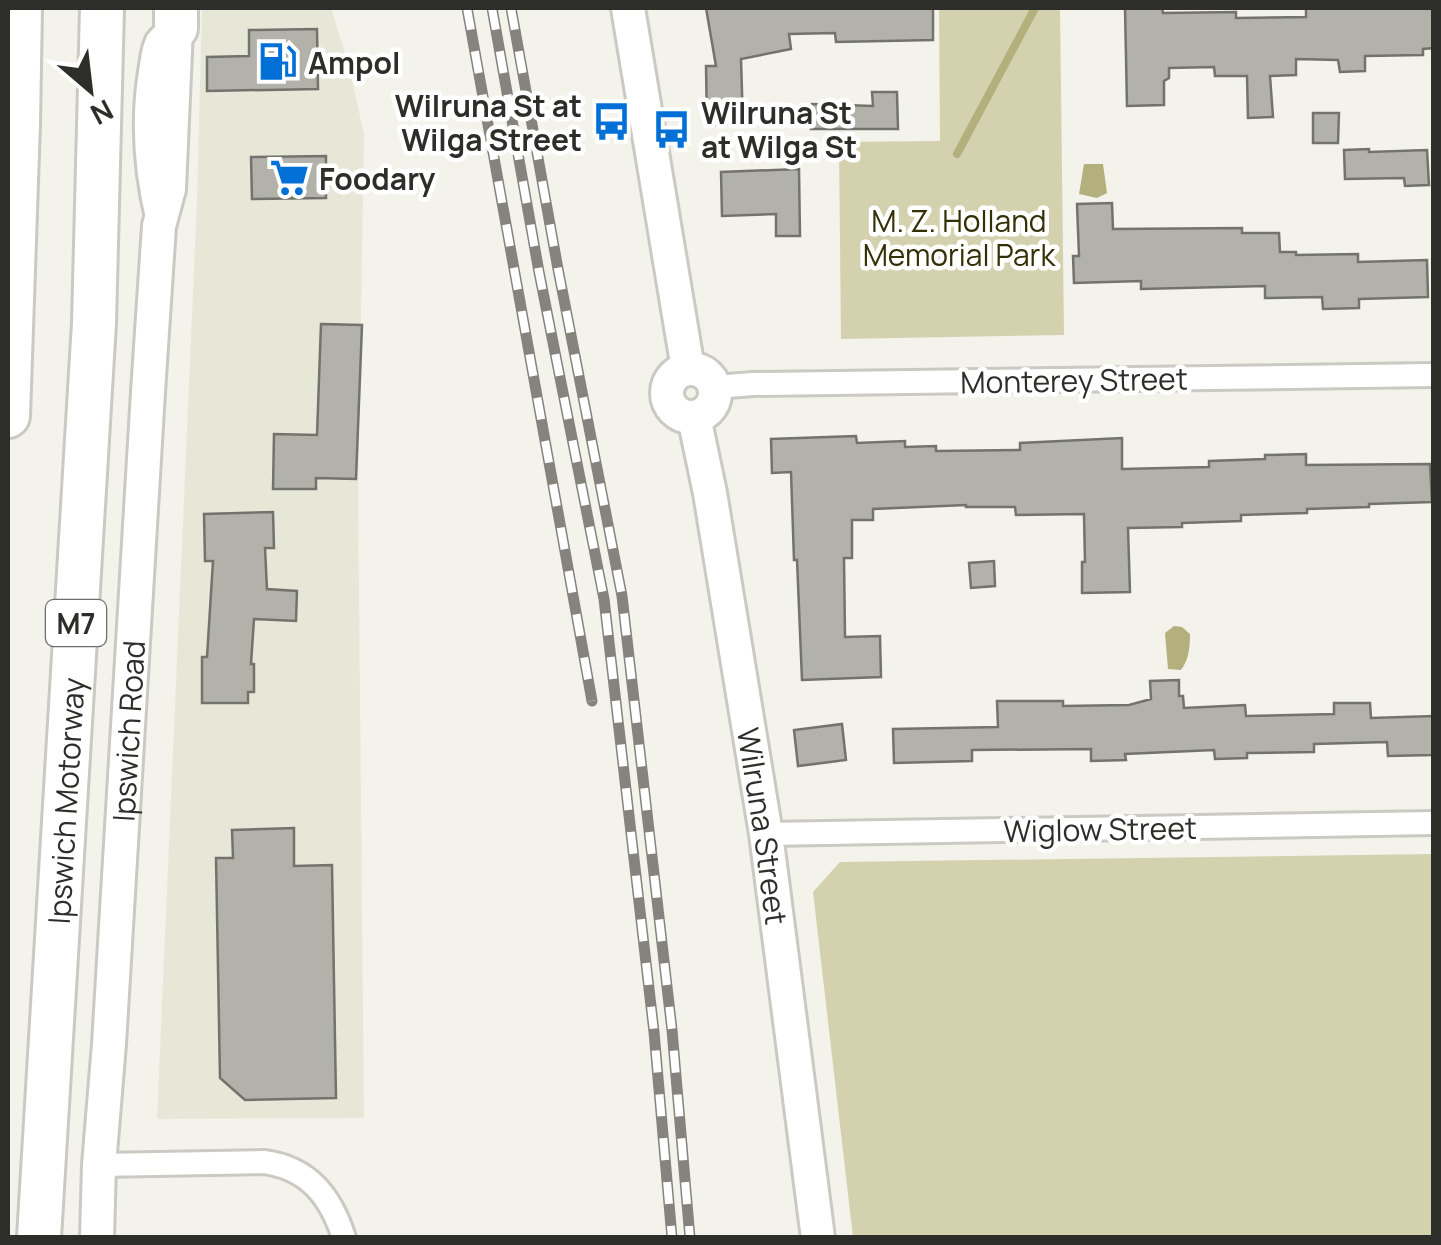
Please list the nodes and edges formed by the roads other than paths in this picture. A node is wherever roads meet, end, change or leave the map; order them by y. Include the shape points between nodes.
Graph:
1 (20, 8) edge
2 (102, 8) edge
3 (628, 8) edge
4 (176, 18) edge
5 (9, 328) edge
6 (1434, 375) edge
7 (702, 378) junction
8 (8, 416) edge
9 (1434, 823) edge
10 (766, 834) junction
11 (99, 1165) junction
12 (38, 1238) edge
13 (97, 1238) edge
14 (344, 1238) edge
15 (818, 1238) edge

1 - 5 highway
2 - 12 highway, Ipswich Motorway / M7 via 94,323
3 - 7 main road
4 - 11 main road, Ipswich Road
5 - 8 highway
6 - 7 street, Monterey Street via 753,384
7 - 10 main road, Wilruna Street via 674,377 667,396 673,409 694,417
9 - 10 street, Wiglow Street
10 - 15 main road, Wilruna Street
11 - 13 main road, Ipswich Road
11 - 14 street via 282,1165 326,1197

